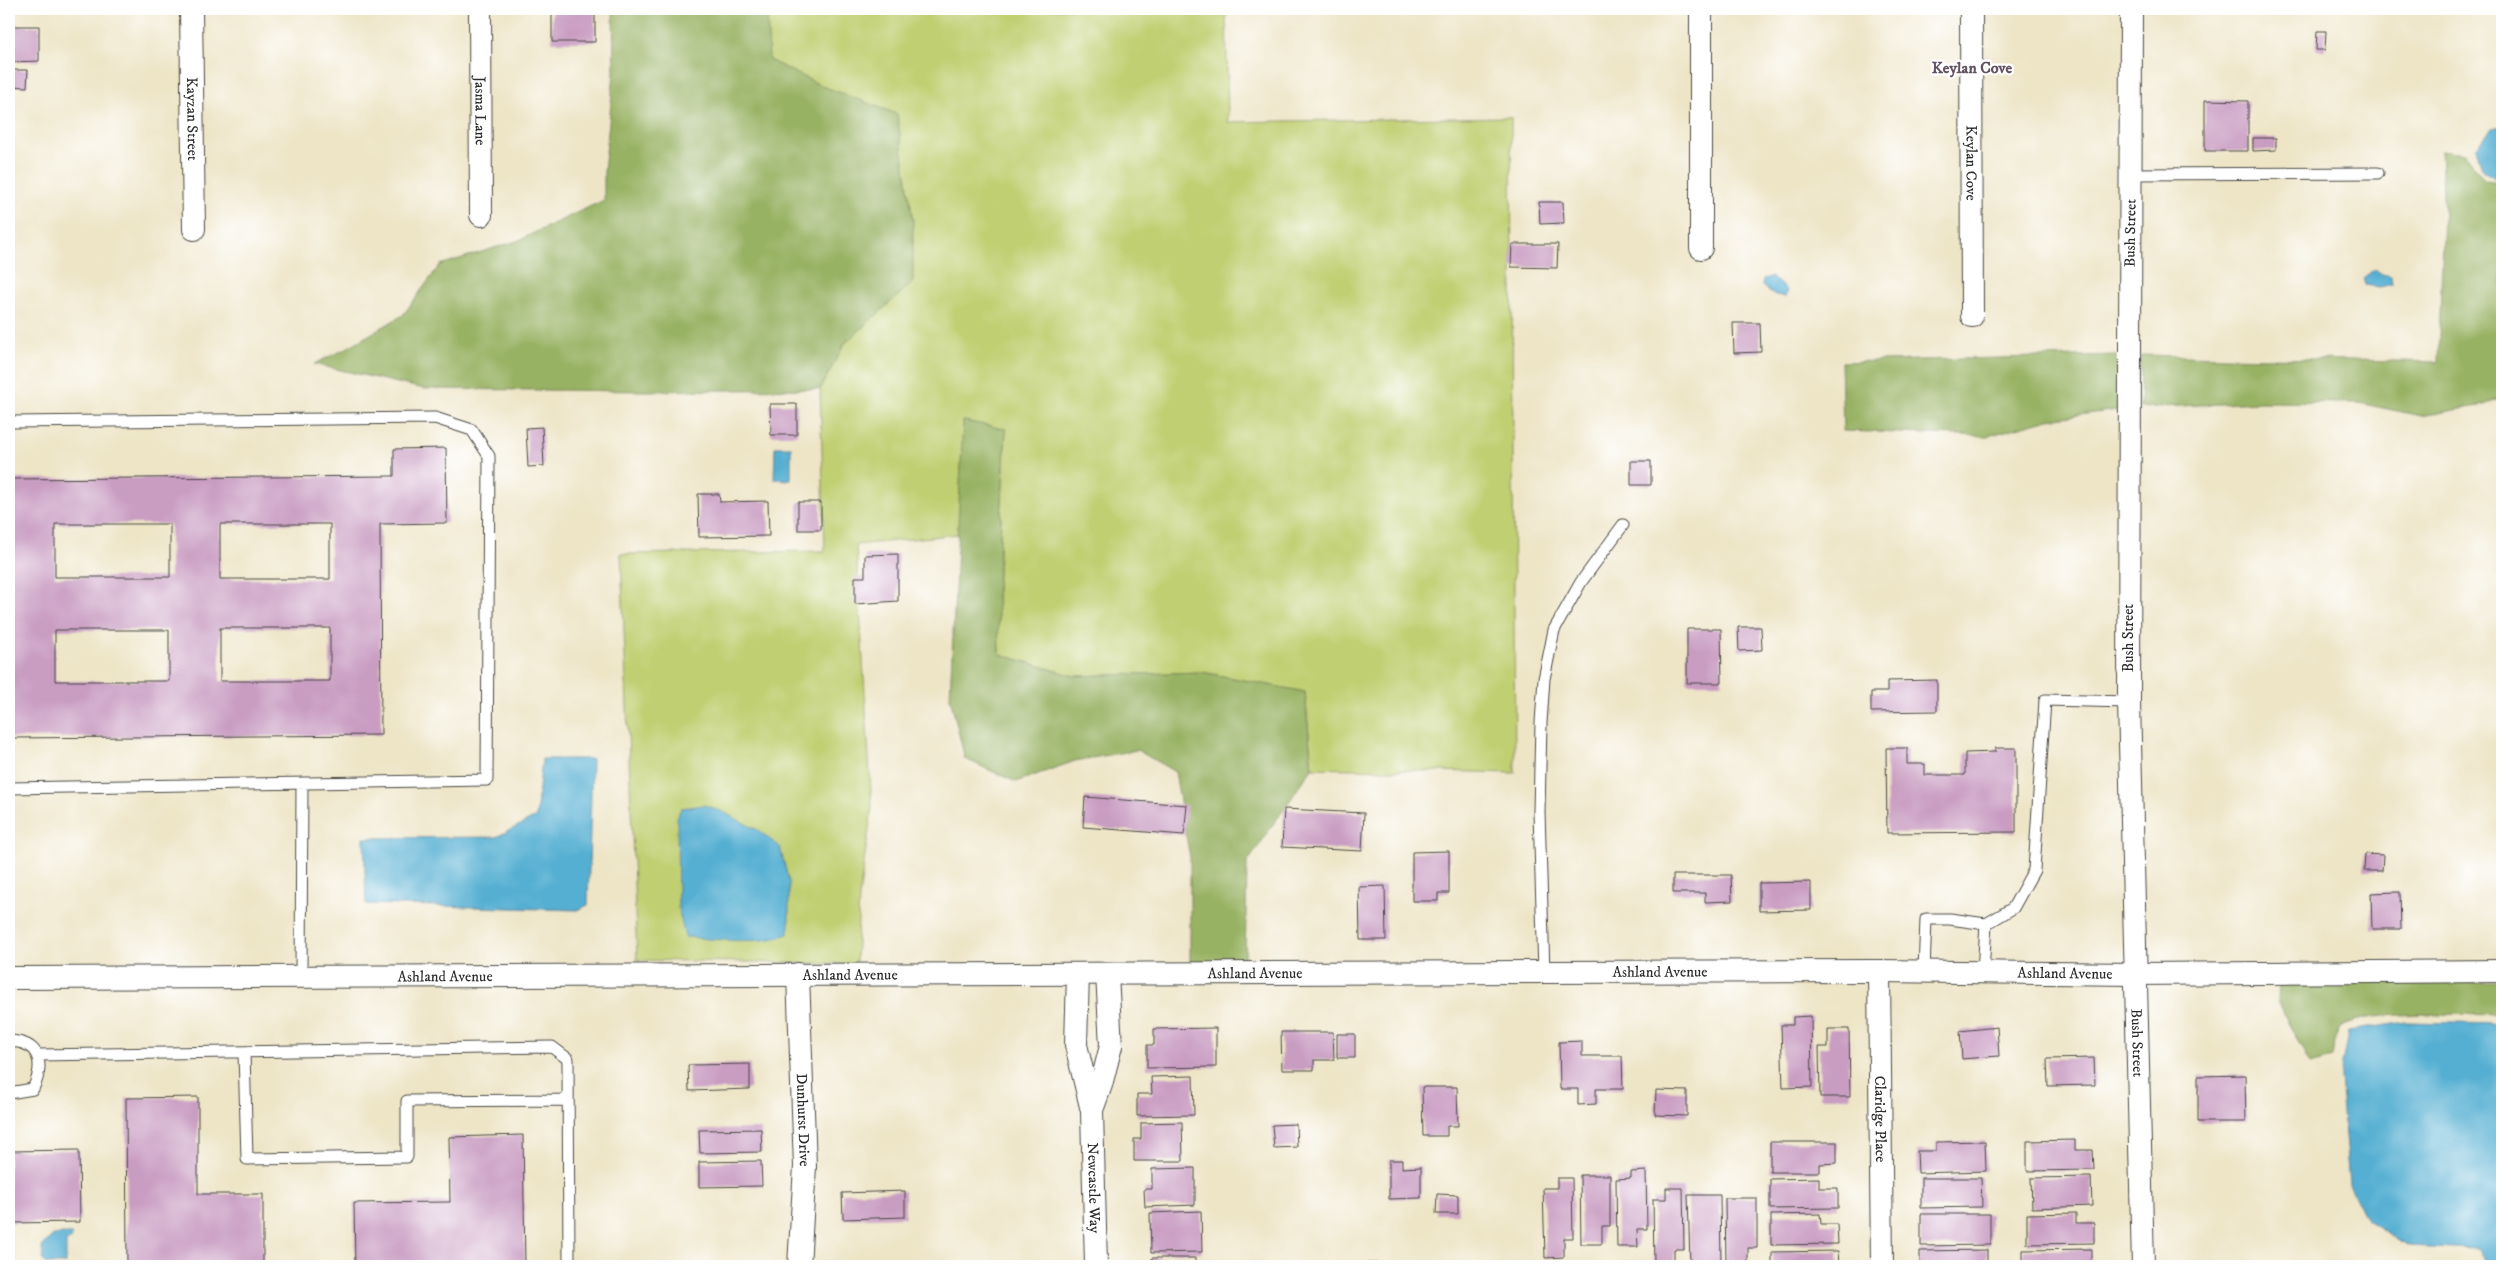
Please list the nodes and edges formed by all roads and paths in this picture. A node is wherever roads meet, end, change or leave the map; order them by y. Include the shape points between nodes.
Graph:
1 (191, 9) edge
2 (480, 9) edge
3 (1702, 9) edge
4 (1971, 9) edge
5 (2131, 9) edge
6 (2378, 173) dead end
7 (2131, 174) junction
8 (481, 215) dead end
9 (194, 229) dead end
10 (1701, 248) dead end
11 (1972, 316) dead end
12 (9, 422) edge
13 (1623, 525) dead end
14 (2128, 702) junction
15 (302, 783) junction
16 (9, 788) edge
17 (1986, 924) junction
18 (1879, 971) junction
19 (1924, 971) junction
20 (2502, 971) edge
21 (1544, 972) junction
22 (1983, 972) junction
23 (798, 974) junction
24 (1078, 974) junction
25 (1107, 974) junction
26 (2135, 974) junction
27 (301, 977) junction
28 (9, 978) edge
29 (9, 1042) edge
30 (244, 1052) junction
31 (38, 1055) junction
32 (9, 1093) edge
33 (568, 1100) junction
34 (1092, 1111) junction
35 (569, 1266) edge
36 (799, 1266) edge
37 (1096, 1266) edge
38 (1882, 1266) edge
39 (2143, 1266) edge

1 - 9 street, Kayzan Street
2 - 8 street, Jasma Lane
3 - 10 street
4 - 11 street, Keylan Cove
5 - 7 street, Bush Street
6 - 7 lane
7 - 14 street, Bush Street
12 - 15 lane via 435,418 472,430 489,456 487,780
13 - 21 lane via 1581,582 1554,630 1544,679 1539,812
14 - 17 lane via 2045,700 2034,870 2013,908
14 - 26 street, Bush Street
15 - 16 lane
15 - 27 lane
17 - 19 lane via 1926,919
17 - 22 lane
18 - 19 street, Ashland Avenue
18 - 21 street, Ashland Avenue
18 - 38 street, Claridge Place
19 - 22 street, Ashland Avenue
20 - 26 street, Ashland Avenue
21 - 25 street, Ashland Avenue
22 - 26 street, Ashland Avenue
23 - 24 street, Ashland Avenue
23 - 27 street, Ashland Avenue
23 - 36 street, Dunhurst Drive via 805,1166
24 - 25 street, Ashland Avenue
24 - 34 street, Newcastle Way via 1076,1045
25 - 34 street, Newcastle Way via 1111,1046
26 - 39 street, Bush Street
27 - 28 street, Ashland Avenue
29 - 31 lane via 22,1042
30 - 31 lane
30 - 33 lane via 552,1047 568,1059
30 - 33 lane via 246,1159 407,1157 407,1101
31 - 32 lane via 39,1077 33,1089
33 - 35 lane
34 - 37 street, Newcastle Way

